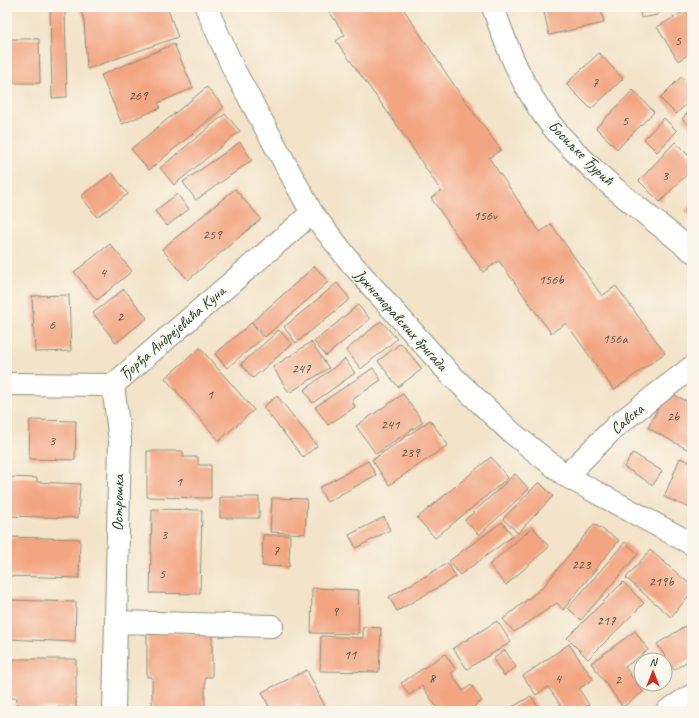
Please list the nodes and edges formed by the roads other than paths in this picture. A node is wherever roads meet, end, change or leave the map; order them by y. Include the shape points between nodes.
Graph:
1 (206, 7) edge
2 (493, 7) edge
3 (312, 213) junction
4 (692, 251) edge
5 (692, 367) edge
6 (7, 384) edge
7 (113, 385) junction
8 (566, 476) junction
9 (692, 544) edge
10 (116, 622) junction
11 (272, 626) dead end
12 (692, 695) edge
13 (114, 711) edge
14 (667, 711) edge

1 - 3 street, Јужноморавских бригада via 234,70
2 - 4 street, Босиљке Ђурић via 508,51 548,121 579,156
3 - 7 street, Ђорђа Андрејевића Куна
3 - 8 street, Јужноморавских бригада via 352,264 450,374 511,432
5 - 8 street, Савска via 617,425
6 - 7 street, Ђорђа Андрејевића Куна
7 - 10 street, Острошка via 120,441
8 - 9 street, Јужноморавских бригада
10 - 11 street
10 - 13 street, Острошка
12 - 14 street

